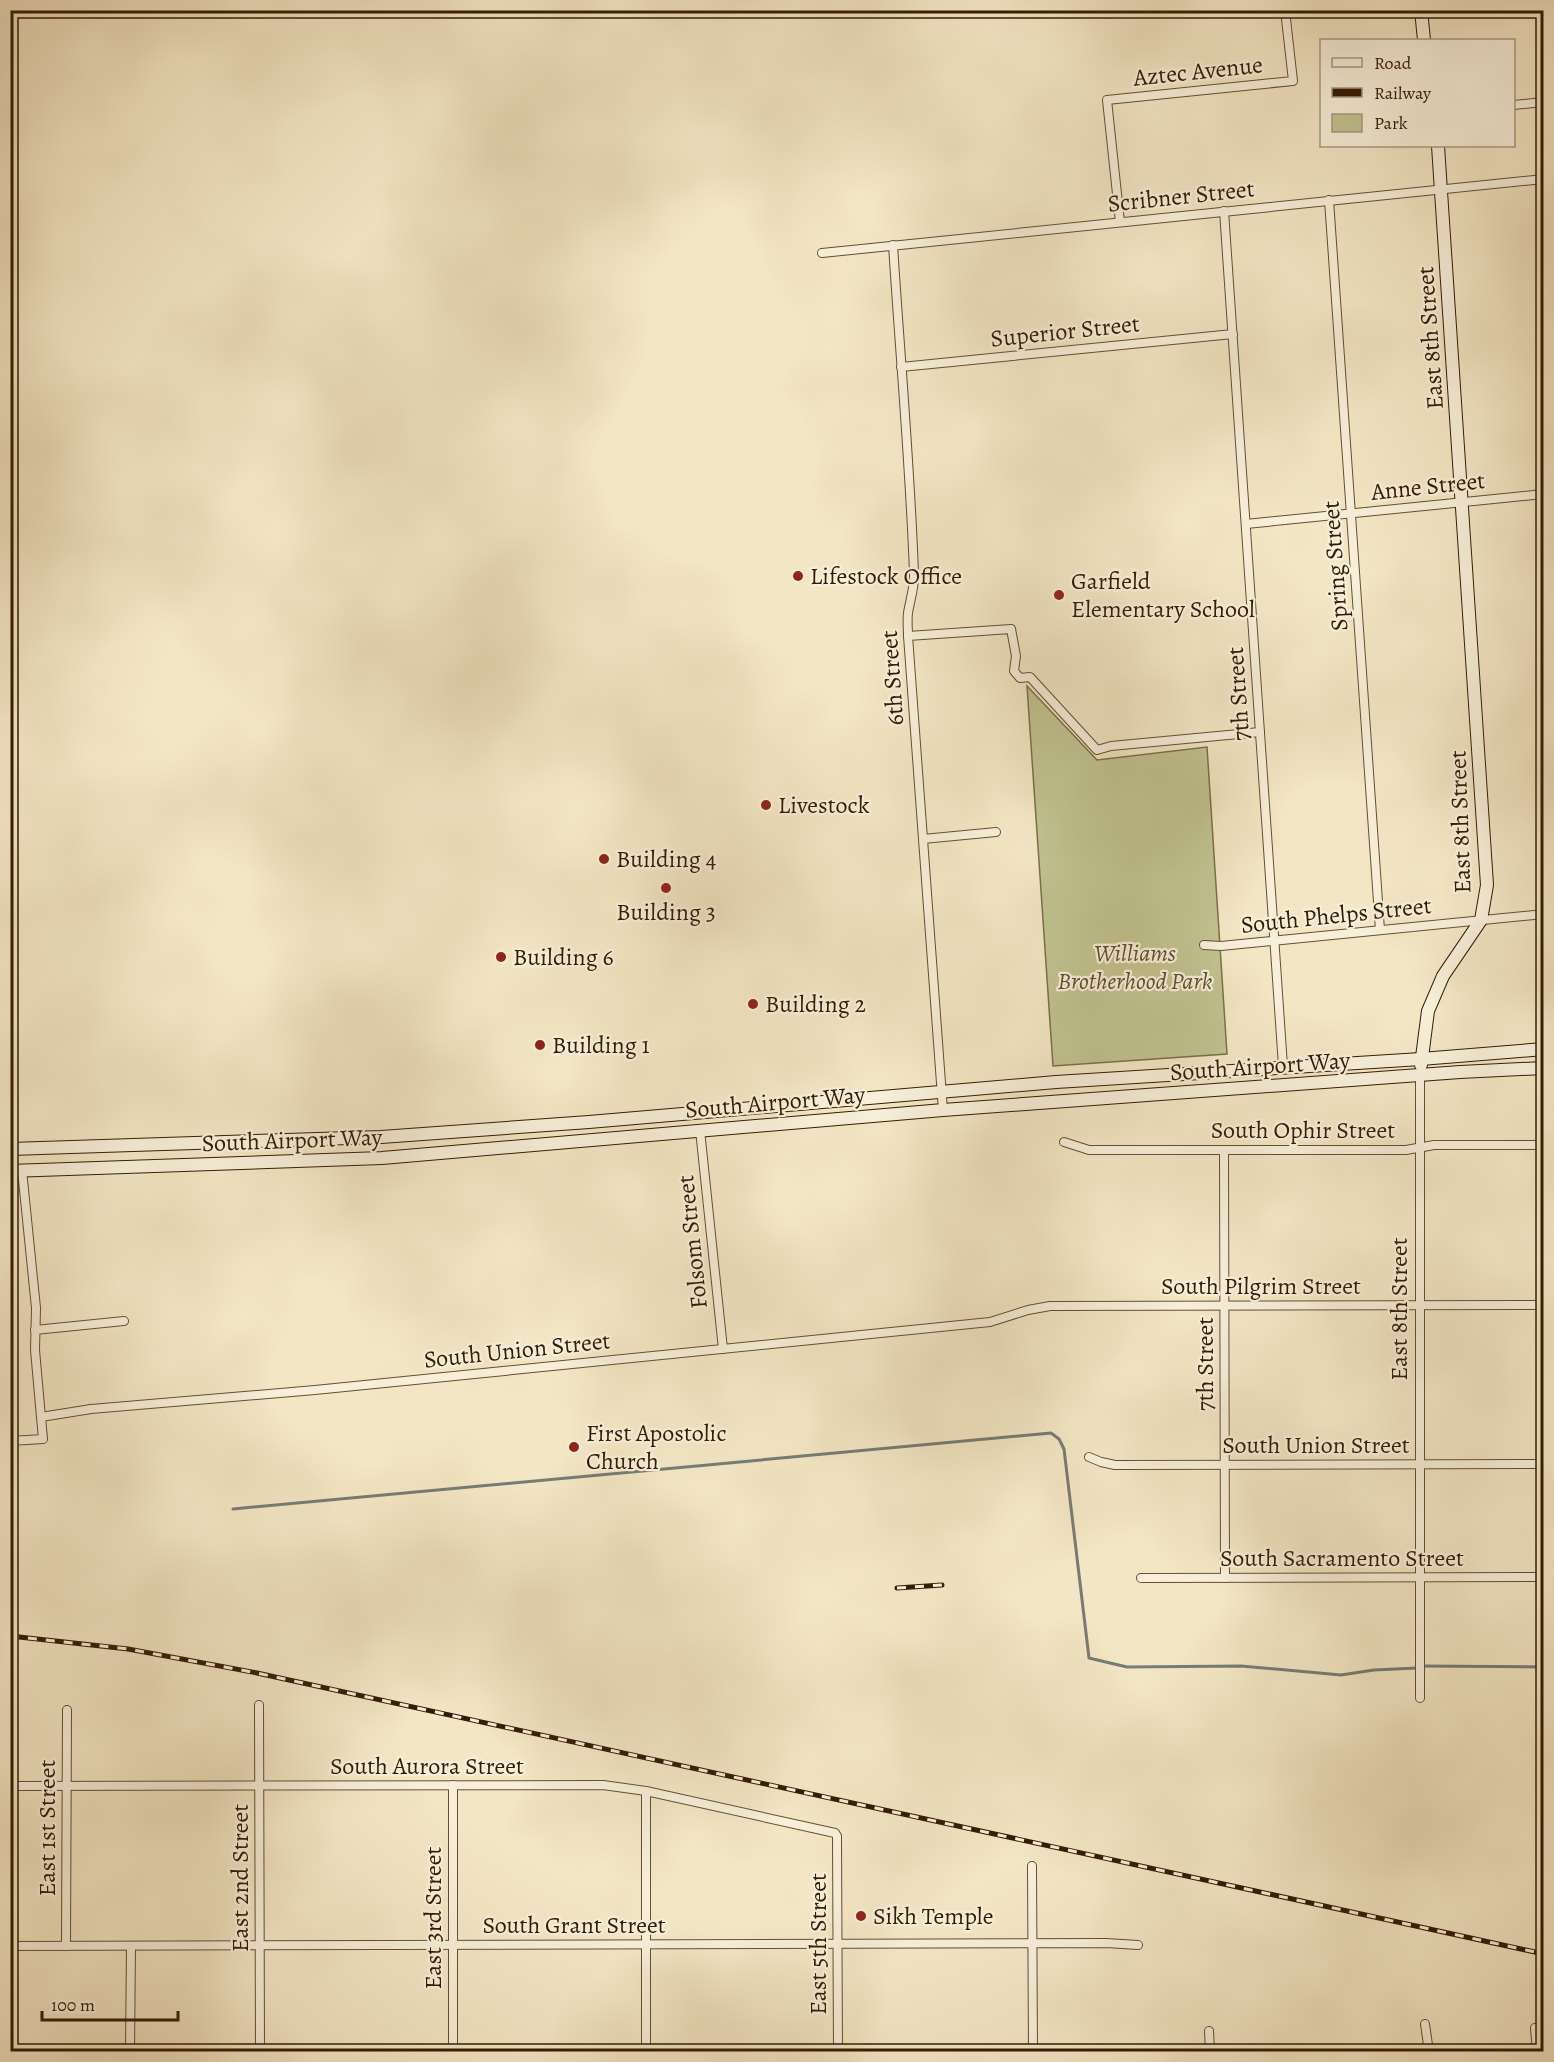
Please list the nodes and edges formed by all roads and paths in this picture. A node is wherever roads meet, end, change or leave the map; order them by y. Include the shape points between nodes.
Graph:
1 (1285, 10) edge
2 (1420, 10) edge
3 (1424, 39) edge
4 (1544, 102) edge
5 (1515, 105) edge
6 (1438, 147) edge
7 (1544, 178) edge
8 (1440, 189) junction
9 (1329, 201) junction
10 (1224, 211) junction
11 (1120, 222) junction
12 (893, 245) junction
13 (822, 253) dead end
14 (1233, 334) junction
15 (901, 367) junction
16 (1544, 494) edge
17 (1462, 502) junction
18 (1351, 514) junction
19 (1246, 524) junction
20 (908, 636) junction
21 (1260, 732) junction
22 (996, 831) dead end
23 (923, 839) junction
24 (1544, 914) edge
25 (1481, 920) junction
26 (1380, 930) junction
27 (1274, 940) junction
28 (1204, 945) dead end
29 (1544, 1049) edge
30 (1421, 1059) junction
31 (1283, 1066) junction
32 (1544, 1068) edge
33 (1420, 1076) junction
34 (942, 1091) junction
35 (943, 1110) junction
36 (700, 1130) junction
37 (1064, 1142) dead end
38 (1544, 1145) edge
39 (1419, 1147) junction
40 (1224, 1150) junction
41 (10, 1151) edge
42 (16, 1171) edge
43 (1225, 1305) junction
44 (1420, 1305) junction
45 (1544, 1305) edge
46 (1050, 1306) joint
47 (124, 1321) dead end
48 (35, 1330) junction
49 (723, 1349) junction
50 (41, 1417) junction
51 (10, 1441) edge
52 (1089, 1457) dead end
53 (1420, 1464) junction
54 (1544, 1464) edge
55 (1225, 1465) junction
56 (1421, 1577) junction
57 (1544, 1577) edge
58 (1141, 1578) dead end
59 (1225, 1578) junction
60 (1420, 1698) dead end
61 (259, 1704) dead end
62 (67, 1710) dead end
63 (453, 1785) junction
64 (10, 1786) edge
65 (66, 1786) junction
66 (260, 1786) junction
67 (646, 1791) junction
68 (837, 1836) joint
69 (1032, 1866) dead end
70 (1032, 1943) junction
71 (838, 1944) junction
72 (453, 1945) junction
73 (646, 1945) junction
74 (1138, 1945) dead end
75 (10, 1946) edge
76 (66, 1946) junction
77 (131, 1946) junction
78 (260, 1946) junction
79 (1425, 2024) dead end
80 (1535, 2028) dead end
81 (1209, 2031) dead end
82 (130, 2052) edge
83 (260, 2052) edge
84 (453, 2052) edge
85 (646, 2052) edge
86 (838, 2052) edge
87 (1033, 2052) edge
88 (1210, 2052) edge
89 (1429, 2052) edge
90 (1537, 2052) edge

1 - 11 street, Aztec Avenue via 1293,81 1107,100
2 - 3 main road
4 - 5 street
6 - 8 main road, East 8th Street
7 - 8 street, Scribner Street
8 - 9 street, Scribner Street
8 - 17 main road, East 8th Street
9 - 10 street, Scribner Street
9 - 18 street, Spring Street
10 - 11 street, Scribner Street
10 - 14 street, 7th Street
11 - 12 street, Scribner Street
12 - 13 street, Scribner Street
12 - 15 street, 6th Street
14 - 15 street, Superior Street
14 - 19 street, 7th Street
15 - 20 street, 6th Street via 915,577 907,616
16 - 17 street, Anne Street
17 - 18 street, Anne Street
17 - 25 main road, East 8th Street via 1487,885
18 - 19 street, Anne Street
18 - 26 street, Spring Street
19 - 21 street, 7th Street
20 - 21 street via 1011,629 1016,656 1014,671 1020,678 1030,677 1097,750
20 - 23 street, 6th Street
21 - 27 street, 7th Street
22 - 23 street
23 - 34 street, 6th Street
24 - 25 street, South Phelps Street
25 - 26 street, South Phelps Street
25 - 30 main road, East 8th Street via 1435,991 1425,1024
26 - 27 street, South Phelps Street
27 - 28 street, South Phelps Street
27 - 31 street, 7th Street
29 - 30 main road, South Airport Way
30 - 31 main road, South Airport Way
30 - 33 main road, East 8th Street
31 - 34 main road, South Airport Way
32 - 33 main road, South Airport Way
33 - 35 main road, South Airport Way
33 - 39 street, East 8th Street
34 - 35 street, 6th Street
34 - 41 main road, South Airport Way via 381,1137
35 - 36 main road, South Airport Way
36 - 42 main road, South Airport Way via 382,1158
36 - 49 street, Folsom Street
37 - 40 street, South Ophir Street via 1089,1150
38 - 39 street, South Ophir Street
39 - 40 street, South Ophir Street
39 - 44 street, East 8th Street
40 - 43 street, 7th Street
41 - 42 main road via 19,1162
42 - 48 street via 36,1308
43 - 44 street, South Pilgrim Street
43 - 46 street, South Pilgrim Street
43 - 55 street, 7th Street
44 - 45 street, South Pilgrim Street
44 - 53 street, East 8th Street
46 - 49 street, South Union Street via 990,1322
47 - 48 street
48 - 50 street
49 - 50 street, South Union Street via 101,1408
50 - 51 street via 43,1439
52 - 55 street, South Union Street via 1115,1464
53 - 54 street, South Union Street
53 - 55 street, South Union Street
53 - 56 street, East 8th Street
55 - 59 street, 7th Street
56 - 57 street, South Sacramento Street
56 - 59 street, South Sacramento Street
56 - 60 street, East 8th Street
58 - 59 street, South Sacramento Street
61 - 66 street, East 2nd Street
62 - 65 street, East 1st Street
63 - 66 street, South Aurora Street
63 - 67 street, South Aurora Street via 603,1785
63 - 72 street, East 3rd Street
64 - 65 street, South Aurora Street
65 - 66 street, South Aurora Street
65 - 76 street, East 1st Street
66 - 78 street, East 2nd Street
67 - 68 street, South Aurora Street via 830,1831
67 - 73 street
68 - 71 street, East 5th Street
69 - 70 street
70 - 71 street, South Grant Street
70 - 74 street, South Grant Street
70 - 87 street
71 - 73 street, South Grant Street
71 - 86 street, East 5th Street
72 - 73 street, South Grant Street
72 - 78 street, South Grant Street
72 - 84 street, East 3rd Street
73 - 85 street
75 - 76 street, South Grant Street
76 - 77 street, South Grant Street
77 - 78 street, South Grant Street
77 - 82 street
78 - 83 street, East 2nd Street
79 - 89 street
80 - 90 street
81 - 88 street

